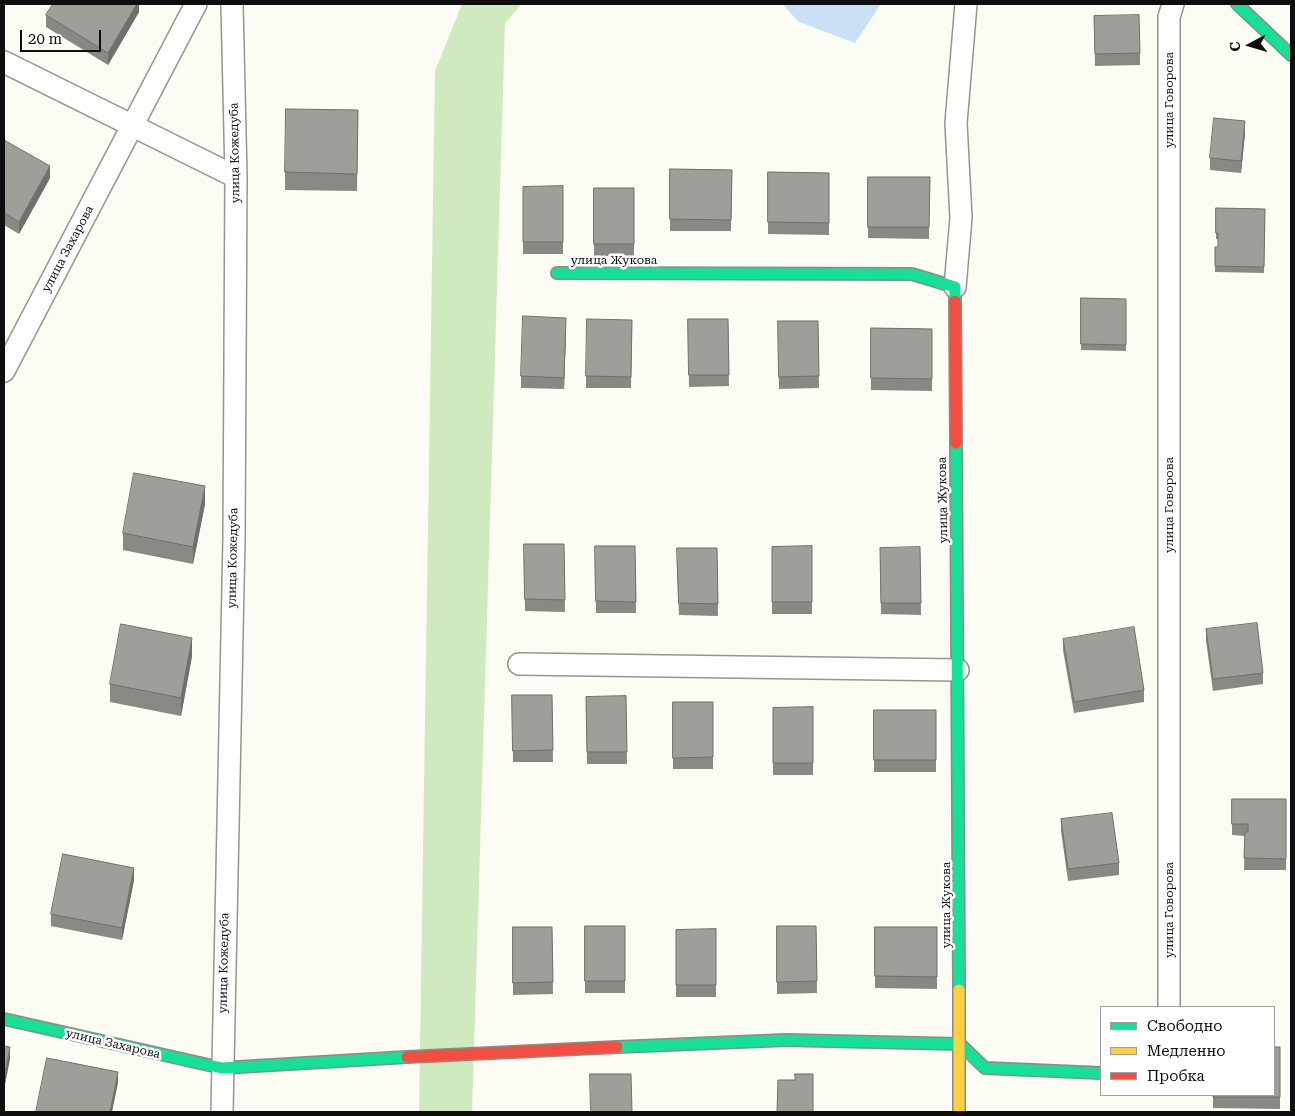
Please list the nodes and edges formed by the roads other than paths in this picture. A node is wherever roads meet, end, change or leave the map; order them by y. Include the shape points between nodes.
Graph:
1 (196, 4) edge
2 (232, 4) edge
3 (966, 4) edge
4 (1173, 4) edge
5 (1237, 4) edge
6 (1291, 54) edge
7 (4, 62) edge
8 (132, 126) junction
9 (236, 177) junction
10 (557, 273) dead end
11 (954, 288) junction
12 (4, 371) edge
13 (519, 664) dead end
14 (958, 670) junction
15 (1169, 1006) edge
16 (4, 1019) edge
17 (960, 1044) junction
18 (222, 1068) junction
19 (1100, 1073) edge
20 (222, 1112) edge
21 (960, 1112) edge

1 - 8 street
2 - 9 street, улица Кожедуба
3 - 11 street via 956,123 961,218
4 - 15 street, улица Говорова via 1169,17
5 - 6 street
7 - 8 street
8 - 9 street
8 - 12 street, улица Захарова
9 - 18 street, улица Кожедуба via 234,539
10 - 11 street, улица Жукова via 912,274
11 - 14 street, улица Жукова
13 - 14 street
14 - 17 street, улица Жукова
16 - 18 street, улица Захарова
17 - 18 street, улица Захарова via 786,1040
17 - 19 street via 985,1068
17 - 21 street, улица Жукова
18 - 20 street, улица Кожедуба

